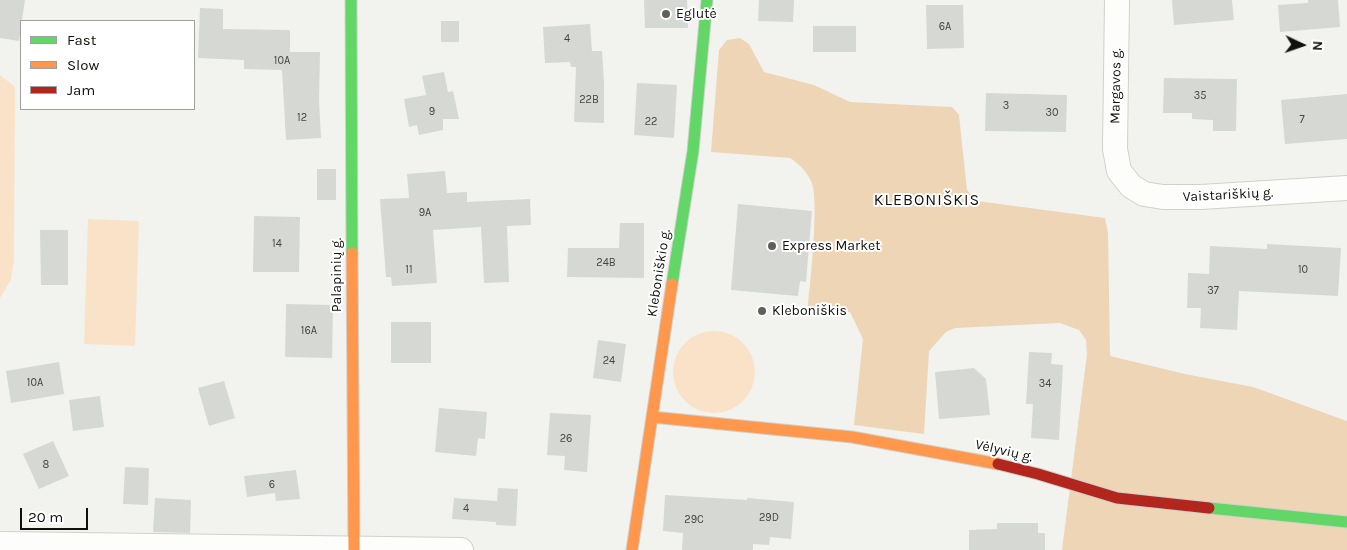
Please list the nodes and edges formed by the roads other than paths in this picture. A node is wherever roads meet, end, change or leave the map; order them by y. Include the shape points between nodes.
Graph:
1 (351, 0) edge
2 (707, 0) edge
3 (1117, 0) edge
4 (1119, 171) joint
5 (1347, 188) edge
6 (652, 416) junction
7 (1347, 522) edge
8 (0, 544) edge
9 (354, 549) edge
10 (461, 550) edge
11 (632, 550) edge

1 - 9 street, Palapinių g.
2 - 6 street, Kleboniškio g. via 694,151
3 - 4 street, Margavos g. via 1115,149
4 - 5 street, Vaistariškių g. via 1131,186 1144,194 1163,197
6 - 7 street, Vėlyvių g. via 852,437 984,461 1116,498
6 - 11 street, Kleboniškio g.
8 - 9 street
9 - 10 street

